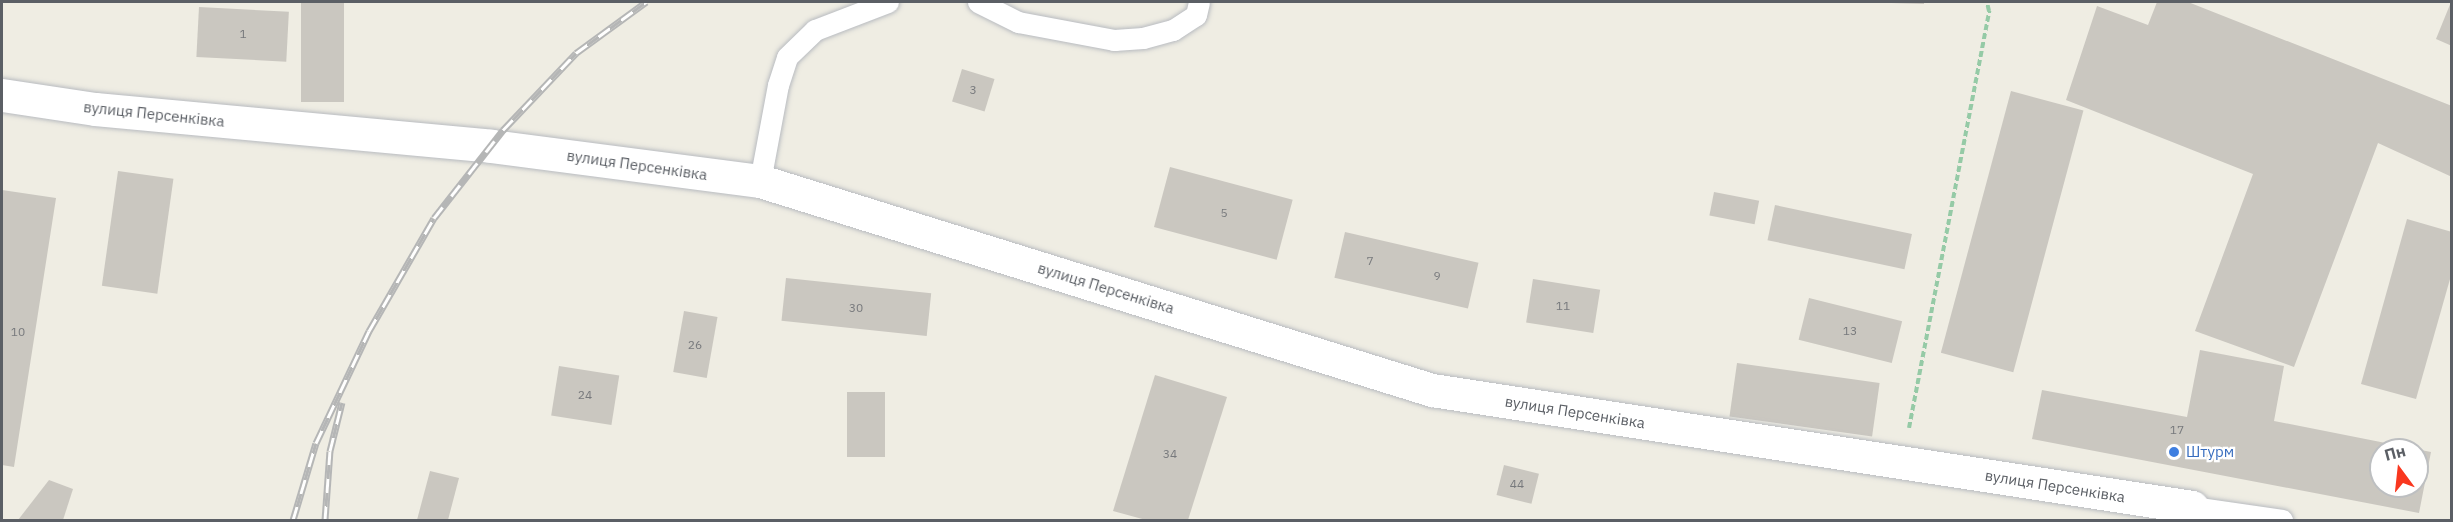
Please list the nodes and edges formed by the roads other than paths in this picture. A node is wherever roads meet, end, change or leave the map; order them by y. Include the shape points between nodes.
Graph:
1 (888, 2) edge
2 (978, 2) edge
3 (1199, 2) edge
4 (2, 95) edge
5 (760, 182) junction
6 (2194, 514) edge
7 (2282, 520) edge

1 - 5 lane via 815,30 787,57
2 - 3 lane via 1018,22 1114,40 1173,30 1196,15
4 - 5 street, вулиця Персенківка via 95,109 491,146
5 - 6 street, вулиця Персенківка via 1432,390 1903,462
6 - 7 lane

